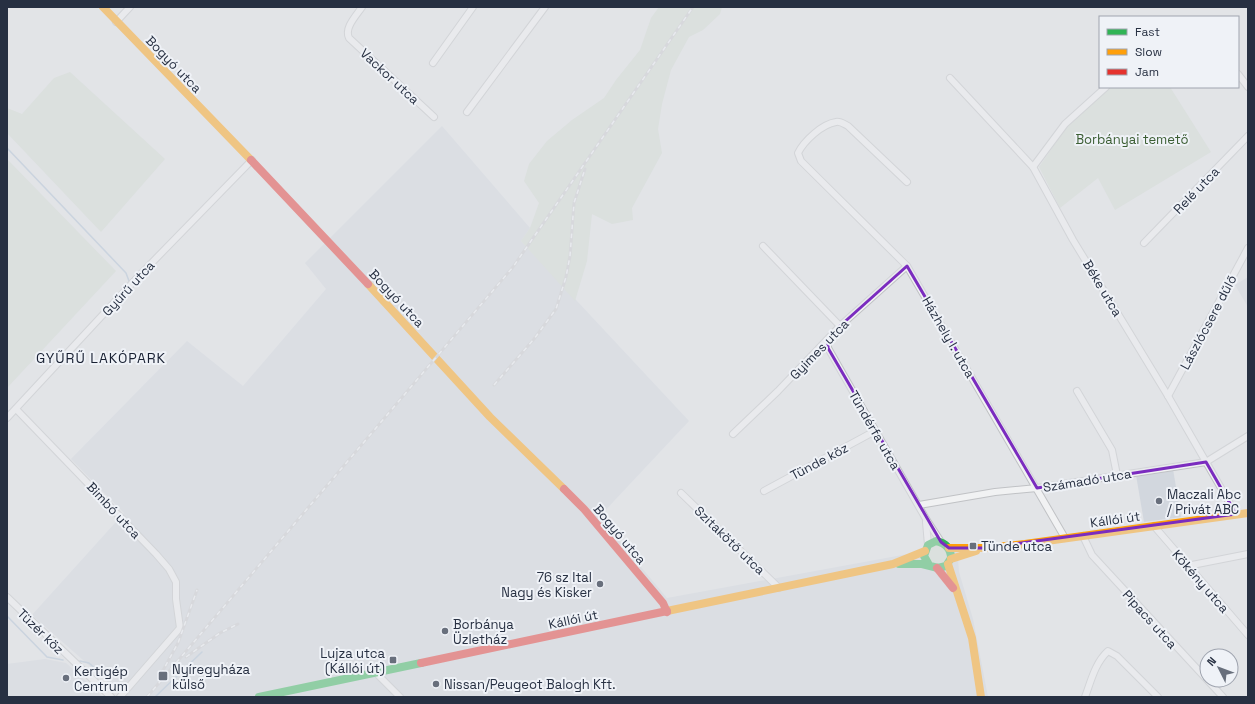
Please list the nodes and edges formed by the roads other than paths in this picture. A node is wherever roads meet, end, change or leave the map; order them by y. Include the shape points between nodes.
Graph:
1 (103, 7) edge
2 (130, 7) edge
3 (362, 7) edge
4 (473, 7) edge
5 (545, 7) edge
6 (116, 22) junction
7 (432, 63) dead end
8 (1239, 75) edge
9 (950, 78) dead end
10 (1248, 86) edge
11 (1105, 88) edge
12 (467, 112) dead end
13 (434, 117) dead end
14 (1248, 136) edge
15 (252, 160) junction
16 (1033, 167) junction
17 (907, 182) dead end
18 (1144, 243) dead end
19 (763, 246) dead end
20 (1248, 248) edge
21 (907, 266) junction
22 (840, 326) junction
23 (828, 340) junction
24 (1077, 391) dead end
25 (1168, 396) junction
26 (16, 409) junction
27 (7, 418) edge
28 (875, 431) junction
29 (733, 434) dead end
30 (1248, 436) edge
31 (1206, 462) junction
32 (1117, 476) junction
33 (1037, 488) junction
34 (764, 491) dead end
35 (682, 493) dead end
36 (919, 505) junction
37 (1248, 513) edge
38 (1236, 514) junction
39 (926, 519) junction
40 (1154, 526) junction
41 (1083, 536) junction
42 (1065, 538) junction
43 (941, 542) junction
44 (926, 548) junction
45 (949, 548) junction
46 (985, 548) junction
47 (1248, 554) edge
48 (949, 561) junction
49 (892, 564) junction
50 (929, 565) junction
51 (1187, 566) junction
52 (937, 568) junction
53 (779, 588) junction
54 (955, 590) junction
55 (7, 597) edge
56 (667, 612) junction
57 (1248, 635) edge
58 (376, 673) junction
59 (1220, 696) edge
60 (111, 697) edge
61 (120, 697) edge
62 (259, 697) edge
63 (400, 697) edge
64 (981, 697) edge
65 (1085, 697) edge
66 (1158, 697) edge

1 - 6 main road, Bogyó utca
2 - 6 street
3 - 13 street, Vackor utca via 347,33 349,38
4 - 7 street
5 - 12 street
6 - 15 main road, Bogyó utca
8 - 10 street
9 - 16 street, Béke utca
11 - 16 street via 1065,124
14 - 18 street, Relé utca
15 - 26 street, Gyűrű utca via 136,279
15 - 56 main road, Bogyó utca via 490,417 584,509
16 - 25 street, Béke utca via 1073,240
17 - 21 street, Házhely I. utca via 848,126 838,122 827,124 801,146 798,154 801,161
19 - 22 street
20 - 25 street, Lászlócsere dűlő
21 - 22 street, Gyimes utca
21 - 33 street, Házhely I. utca
22 - 23 street, Gyimes utca
23 - 28 street, Tündérfa utca via 828,348
23 - 29 street, Gyimes utca
24 - 32 street via 1112,450
25 - 31 street, Béke utca
26 - 27 street, Gyűrű utca
26 - 61 street, Bimbó utca via 169,569 176,582 180,628
28 - 34 street, Tünde köz
28 - 36 street, Tündérfa utca
30 - 31 street, Számadó utca
31 - 32 street, Számadó utca
31 - 38 street, Béke utca
32 - 33 street, Számadó utca
33 - 36 street, Számadó utca via 995,492
33 - 42 street, Házhely I. utca
35 - 53 street, Szitakötő utca
36 - 39 street, Tündérfa utca
37 - 38 main road, Kállói út
38 - 40 main road, Kállói út
39 - 43 street, Tündérfa utca
39 - 44 street, Tündérfa utca
40 - 41 main road, Kállói út
40 - 51 street, Kökény utca
41 - 42 main road, Kállói út
41 - 59 street, Pipacs utca via 1092,555
42 - 46 main road, Kállói út
43 - 44 main road, Kállói út via 936,541
43 - 45 main road
44 - 49 main road, Kállói út
44 - 50 main road via 926,561
45 - 46 main road, Kállói út
45 - 48 main road
46 - 48 main road, Kállói út
47 - 51 street
48 - 52 main road, Kállói út
48 - 54 main road
49 - 50 main road, Kállói út
49 - 53 main road, Kállói út
50 - 52 main road, Kállói út
51 - 57 street, Kökény utca
52 - 54 main road
53 - 56 main road, Kállói út
54 - 64 main road via 972,638
55 - 60 street, Tüzér köz
56 - 58 main road, Kállói út
58 - 62 main road, Kállói út
58 - 63 street
65 - 66 street via 1094,671 1108,651 1117,656

